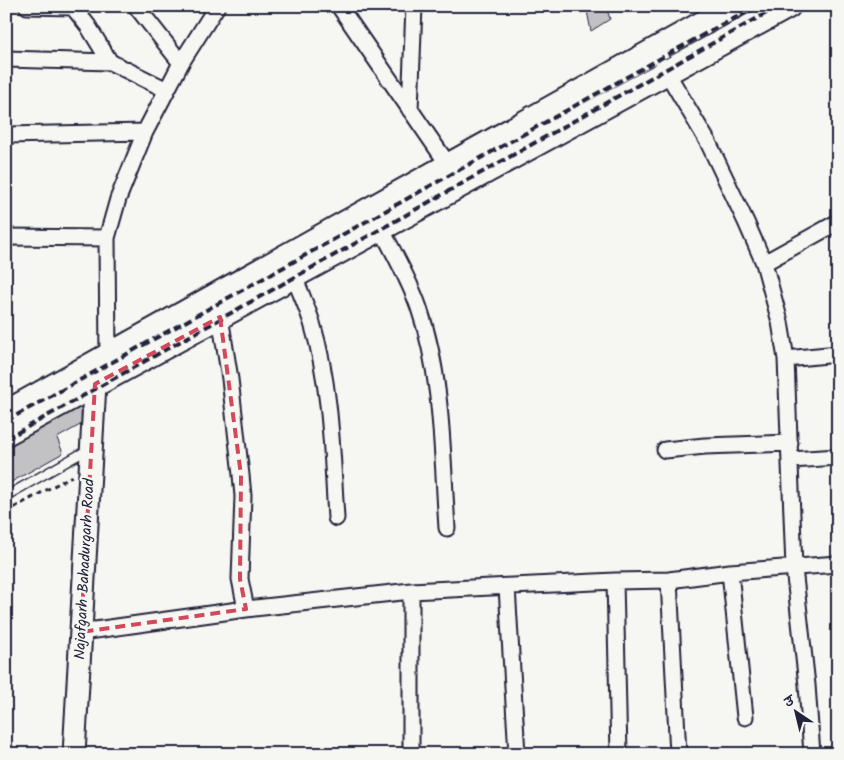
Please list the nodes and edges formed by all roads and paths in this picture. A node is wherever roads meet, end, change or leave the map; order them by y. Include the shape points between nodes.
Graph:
1 (27, 6) edge
2 (136, 6) edge
3 (217, 6) edge
4 (339, 6) edge
5 (414, 6) edge
6 (734, 6) edge
7 (788, 6) edge
8 (654, 51) junction
9 (6, 59) edge
10 (110, 62) junction
11 (181, 63) junction
12 (666, 73) junction
13 (167, 90) junction
14 (410, 110) junction
15 (146, 132) junction
16 (6, 135) edge
17 (449, 166) junction
18 (838, 222) edge
19 (381, 228) junction
20 (6, 237) edge
21 (107, 238) junction
22 (764, 263) junction
23 (294, 276) junction
24 (220, 317) junction
25 (838, 354) edge
26 (108, 358) junction
27 (786, 359) junction
28 (95, 384) junction
29 (6, 413) edge
30 (6, 433) edge
31 (790, 443) junction
32 (665, 450) dead end
33 (90, 457) junction
34 (838, 457) edge
35 (791, 460) junction
36 (6, 496) edge
37 (6, 512) edge
38 (336, 518) dead end
39 (447, 528) dead end
40 (838, 564) edge
41 (794, 568) junction
42 (730, 572) junction
43 (669, 580) junction
44 (615, 581) junction
45 (507, 587) junction
46 (411, 591) junction
47 (246, 610) junction
48 (81, 632) junction
49 (744, 718) dead end
50 (74, 754) edge
51 (411, 754) edge
52 (516, 754) edge
53 (619, 754) edge
54 (678, 754) edge
55 (812, 754) edge

1 - 10 street via 73,6
2 - 11 street
3 - 11 street
4 - 14 street
5 - 14 street
6 - 8 main road
7 - 12 main road
8 - 12 street
8 - 17 main road
9 - 10 street
10 - 13 street
11 - 13 street
12 - 19 main road
12 - 22 street via 708,142
13 - 15 street
14 - 17 street
15 - 16 street
15 - 21 street via 118,199
17 - 26 main road
18 - 22 street
19 - 23 main road
19 - 39 street via 419,306 436,374
20 - 21 street
21 - 26 street
22 - 27 street
23 - 24 main road
23 - 38 street via 312,324 324,382 331,432
24 - 28 main road
24 - 47 street via 242,475 240,579
25 - 27 street
26 - 29 main road
27 - 31 street
28 - 30 main road
28 - 33 street, Najafgarh Bahadurgarh Road
31 - 32 street
31 - 35 street
33 - 36 lane
33 - 37 path
33 - 48 street, Najafgarh Bahadurgarh Road
34 - 35 street
35 - 41 street
40 - 41 street
41 - 42 street
41 - 55 street
42 - 43 street
42 - 49 street
43 - 44 street
43 - 54 street
44 - 45 street
44 - 53 street
45 - 46 street
45 - 52 street
46 - 47 street
46 - 51 street
47 - 48 street
48 - 50 street, Najafgarh Bahadurgarh Road

